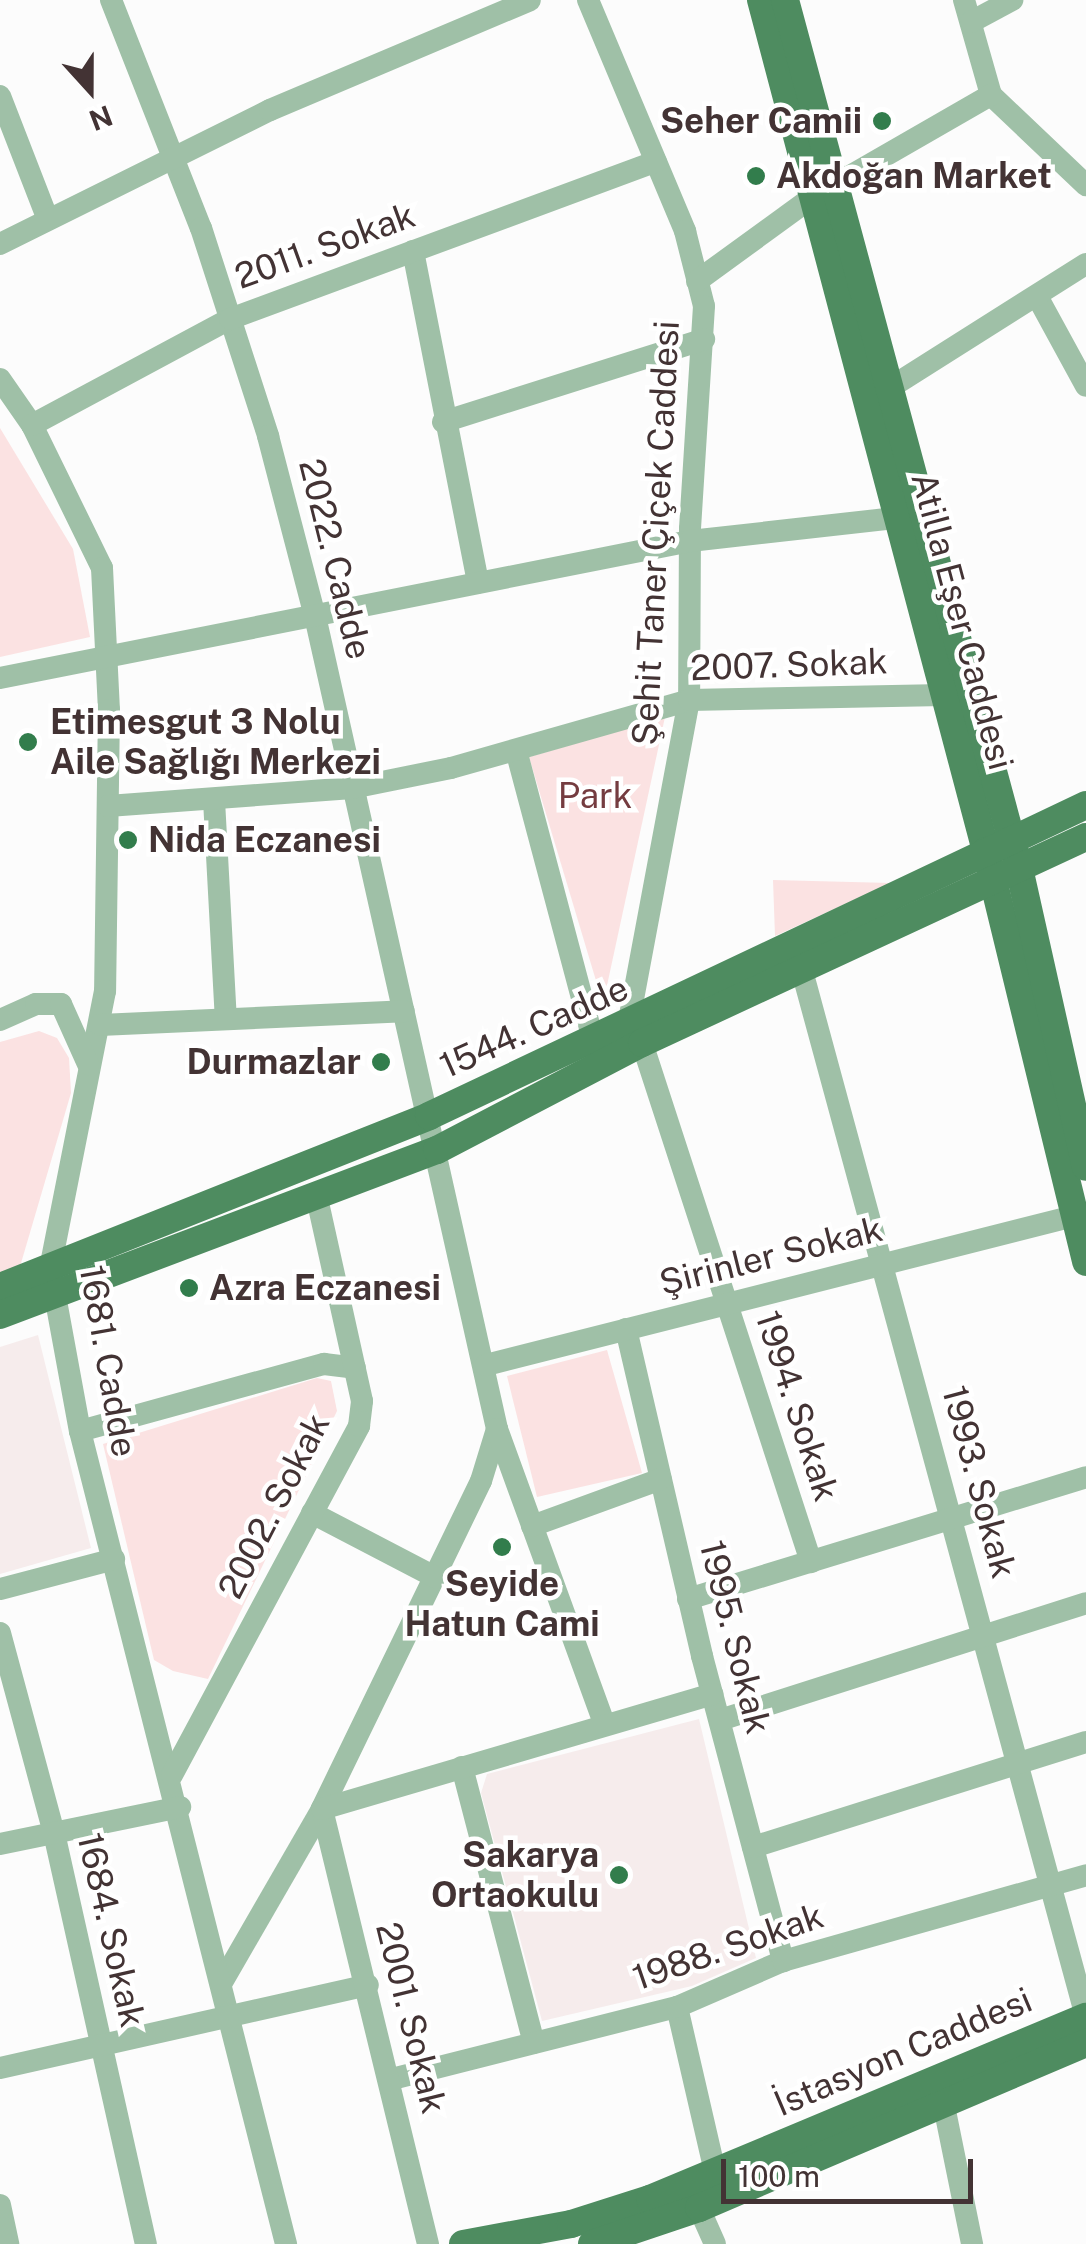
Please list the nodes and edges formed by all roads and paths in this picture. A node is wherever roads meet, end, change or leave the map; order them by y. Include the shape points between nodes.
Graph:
1 (111, 0) edge
2 (530, 0) edge
3 (588, 0) edge
4 (761, 0) edge
5 (786, 0) edge
6 (1012, 0) edge
7 (968, 11) edge
8 (991, 95) junction
9 (0, 96) edge
10 (170, 158) junction
11 (656, 161) junction
12 (1076, 162) edge
13 (1086, 186) edge
14 (820, 193) junction
15 (47, 217) junction
16 (0, 244) edge
17 (413, 251) junction
18 (1086, 264) edge
19 (697, 280) junction
20 (1038, 298) junction
21 (230, 318) junction
22 (704, 339) junction
23 (0, 379) edge
24 (1086, 386) edge
25 (888, 389) junction
26 (442, 422) junction
27 (32, 425) junction
28 (895, 518) junction
29 (690, 542) junction
30 (478, 583) junction
31 (315, 616) junction
32 (106, 654) junction
33 (0, 678) edge
34 (944, 696) junction
35 (689, 700) junction
36 (516, 750) junction
37 (352, 788) junction
38 (214, 800) junction
39 (1086, 805) edge
40 (108, 806) junction
41 (1086, 838) edge
42 (998, 846) junction
43 (1006, 874) junction
44 (802, 966) junction
45 (404, 1011) junction
46 (226, 1019) junction
47 (0, 1020) edge
48 (100, 1025) junction
49 (635, 1035) junction
50 (594, 1043) junction
51 (88, 1070) junction
52 (430, 1116) junction
53 (1081, 1122) edge
54 (438, 1150) junction
55 (1086, 1168) edge
56 (316, 1194) junction
57 (1074, 1216) junction
58 (1086, 1262) edge
59 (884, 1264) junction
60 (50, 1268) junction
61 (0, 1287) edge
62 (56, 1297) junction
63 (726, 1304) junction
64 (0, 1316) edge
65 (626, 1329) junction
66 (486, 1365) junction
67 (355, 1368) junction
68 (497, 1429) junction
69 (80, 1432) junction
70 (1086, 1476) edge
71 (661, 1480) junction
72 (312, 1514) junction
73 (954, 1517) junction
74 (532, 1526) junction
75 (114, 1559) junction
76 (811, 1562) junction
77 (435, 1577) junction
78 (0, 1590) edge
79 (688, 1599) junction
80 (1086, 1603) edge
81 (0, 1633) edge
82 (984, 1636) junction
83 (712, 1694) junction
84 (720, 1720) junction
85 (605, 1725) junction
86 (1086, 1742) edge
87 (1016, 1762) junction
88 (462, 1768) junction
89 (172, 1774) junction
90 (180, 1807) junction
91 (322, 1809) junction
92 (54, 1833) junction
93 (0, 1844) edge
94 (753, 1848) junction
95 (1086, 1876) edge
96 (1048, 1886) junction
97 (783, 1961) junction
98 (222, 1982) junction
99 (368, 1985) junction
100 (676, 2007) junction
101 (231, 2017) junction
102 (1086, 2017) edge
103 (534, 2043) junction
104 (1086, 2043) edge
105 (101, 2047) junction
106 (0, 2068) edge
107 (392, 2079) junction
108 (944, 2101) junction
109 (716, 2172) junction
110 (0, 2205) edge
111 (698, 2208) junction
112 (8, 2244) edge
113 (146, 2244) edge
114 (286, 2244) edge
115 (428, 2244) edge
116 (463, 2244) edge
117 (592, 2244) edge
118 (714, 2244) edge
119 (972, 2244) edge

1 - 10 street, 2022. Cadde
2 - 10 street
3 - 11 street, Şehit Taner Çiçek Caddesi
4 - 14 main road, Atilla Eşer Caddesi
5 - 14 main road, Atilla Eşer Caddesi
6 - 7 street
7 - 8 street
8 - 12 street
8 - 14 street
9 - 15 street
10 - 15 street
10 - 21 street, 2022. Cadde
11 - 17 street, 2011. Sokak
11 - 19 street, Şehit Taner Çiçek Caddesi
12 - 13 street
14 - 19 street
14 - 25 main road, Atilla Eşer Caddesi
14 - 28 main road, Atilla Eşer Caddesi
15 - 16 street
17 - 21 street, 2011. Sokak
17 - 26 street
18 - 20 street
19 - 22 street, Şehit Taner Çiçek Caddesi
20 - 24 street
20 - 25 street
21 - 27 street, 2011. Sokak
21 - 31 street, 2022. Cadde
22 - 26 street
22 - 29 street, Şehit Taner Çiçek Caddesi
23 - 27 street, 1681. Cadde
25 - 42 main road, Atilla Eşer Caddesi
26 - 30 street
27 - 32 street, 1681. Cadde via 102,568
28 - 29 street
28 - 34 main road, Atilla Eşer Caddesi
29 - 30 street
29 - 35 street, Şehit Taner Çiçek Caddesi
30 - 31 street
31 - 32 street
31 - 37 street, 2022. Cadde
32 - 33 street
32 - 40 street, 1681. Cadde
34 - 35 street, 2007. Sokak
34 - 42 main road, Atilla Eşer Caddesi
35 - 36 street, 2007. Sokak
35 - 49 street, Şehit Taner Çiçek Caddesi
36 - 37 street, 2007. Sokak
36 - 50 street
37 - 38 street, 2007. Sokak
37 - 45 street, 2022. Cadde
38 - 40 street, 2007. Sokak
38 - 46 street
39 - 42 main road, 1544. Cadde
40 - 48 street, 1681. Cadde
41 - 43 main road, 1544. Cadde
42 - 43 main road, Atilla Eşer Caddesi
42 - 49 main road, 1544. Cadde
43 - 44 main road, 1544. Cadde
43 - 53 main road, Atilla Eşer Caddesi
43 - 57 main road, Atilla Eşer Caddesi
44 - 49 main road, 1544. Cadde
44 - 59 street, 1993. Sokak
45 - 46 street
45 - 52 street, 2022. Cadde
46 - 48 street
47 - 51 street via 36,1004 61,1004 86,1048
48 - 51 street, 1681. Cadde
49 - 50 main road, 1544. Cadde
49 - 54 main road, 1544. Cadde
49 - 63 street, 1994. Sokak
50 - 52 main road, 1544. Cadde
51 - 60 street, 1681. Cadde
52 - 54 street, 2022. Cadde
52 - 60 main road, 1544. Cadde
53 - 55 main road, Atilla Eşer Caddesi
54 - 56 main road, 1544. Cadde
54 - 66 street, 2022. Cadde
56 - 62 main road, 1544. Cadde
56 - 67 street, 2002. Sokak
57 - 58 main road, Atilla Eşer Caddesi
57 - 59 street, Şirinler Sokak
59 - 63 street, Şirinler Sokak
59 - 73 street, 1993. Sokak
60 - 61 main road, 1544. Cadde
60 - 62 street, 1681. Cadde
62 - 64 main road, 1544. Cadde
62 - 69 street, 1681. Cadde
63 - 65 street, Şirinler Sokak
63 - 76 street, 1994. Sokak
65 - 66 street, Şirinler Sokak
65 - 71 street, 1995. Sokak
66 - 68 street, 2022. Cadde
67 - 69 street via 324,1364
67 - 72 street, 2002. Sokak via 358,1426
68 - 74 street, 2022. Cadde
68 - 77 street via 481,1482
69 - 75 street, 1681. Cadde
70 - 73 street
71 - 74 street
71 - 79 street, 1995. Sokak
72 - 77 street
72 - 89 street, 2002. Sokak
73 - 76 street
73 - 82 street, 1993. Sokak
74 - 85 street, 2022. Cadde
75 - 78 street
75 - 89 street, 1681. Cadde
76 - 79 street
77 - 91 street
79 - 83 street, 1995. Sokak
80 - 82 street
81 - 92 street, 1684. Sokak
82 - 84 street
82 - 87 street, 1993. Sokak
83 - 84 street, 1995. Sokak
83 - 85 street
84 - 94 street, 1995. Sokak
85 - 88 street
86 - 87 street
87 - 94 street
87 - 96 street, 1993. Sokak
88 - 91 street
88 - 103 street
89 - 90 street, 1681. Cadde
90 - 92 street
90 - 98 street, 1681. Cadde
91 - 98 street
91 - 99 street, 2001. Sokak
92 - 93 street
92 - 105 street, 1684. Sokak
94 - 97 street, 1995. Sokak
95 - 96 street, 1988. Sokak
96 - 97 street, 1988. Sokak
96 - 102 street, 1993. Sokak
97 - 100 street, 1988. Sokak
98 - 101 street, 1681. Cadde
99 - 101 street
99 - 107 street, 2001. Sokak
100 - 103 street, 1988. Sokak
100 - 109 street
101 - 105 street
101 - 114 street, 1681. Cadde
102 - 109 main road, İstasyon Caddesi
103 - 107 street, 1988. Sokak
104 - 108 main road, İstasyon Caddesi
105 - 106 street
105 - 113 street, 1684. Sokak
107 - 115 street, 2001. Sokak
108 - 111 main road, İstasyon Caddesi
108 - 119 street
109 - 116 main road, İstasyon Caddesi via 571,2224
110 - 112 street
111 - 117 main road, İstasyon Caddesi
111 - 118 street

